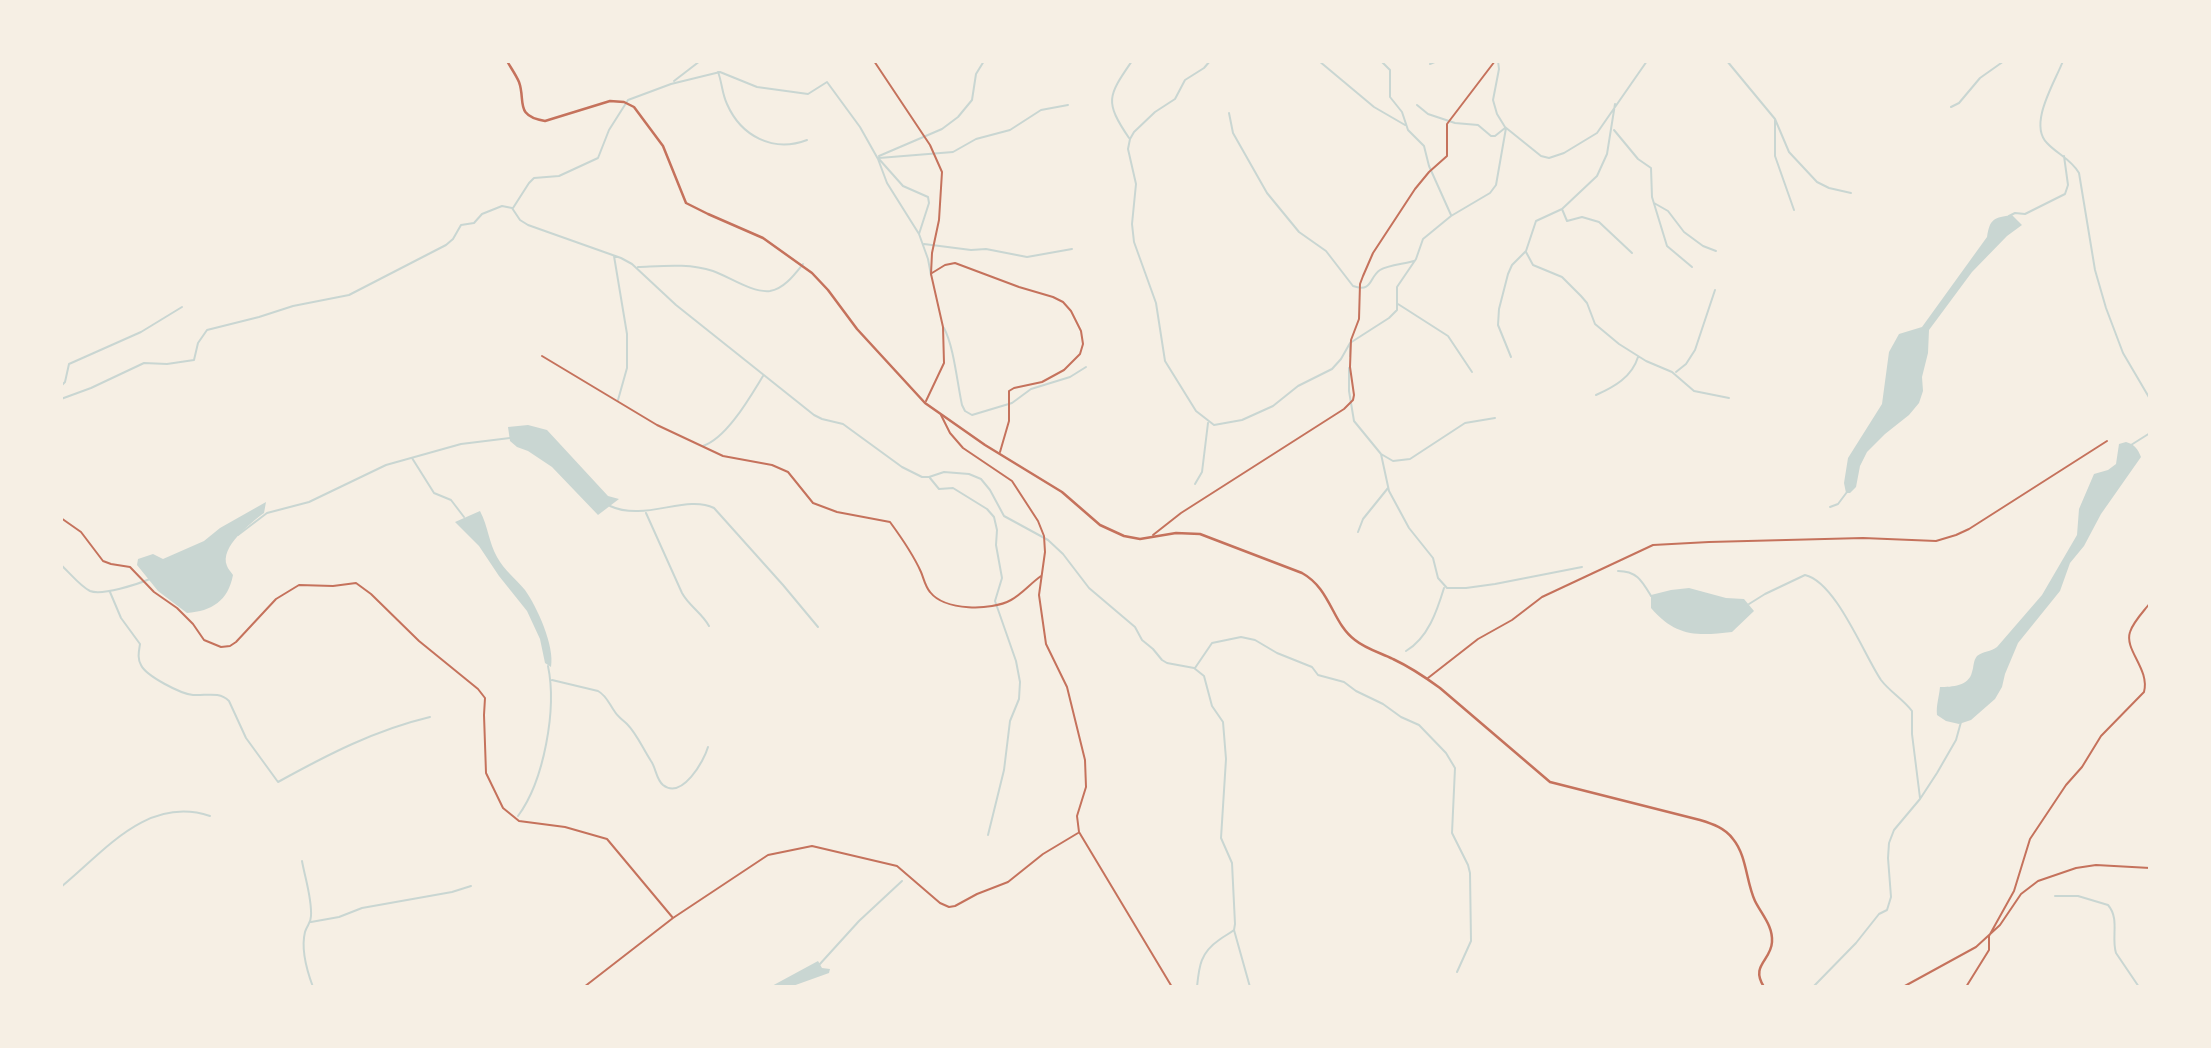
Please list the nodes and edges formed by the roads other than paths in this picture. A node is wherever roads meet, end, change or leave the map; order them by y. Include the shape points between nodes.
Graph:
1 (507, 61) edge
2 (874, 61) edge
3 (1495, 61) edge
4 (931, 274) junction
5 (542, 356) dead end
6 (925, 403) junction
7 (940, 414) junction
8 (2107, 441) dead end
9 (999, 453) junction
10 (61, 518) edge
11 (1149, 539) junction
12 (1042, 575) junction
13 (2150, 603) edge
14 (1428, 679) junction
15 (1079, 832) junction
16 (2150, 868) edge
17 (673, 918) junction
18 (1989, 936) junction
19 (584, 987) edge
20 (1172, 987) edge
21 (1764, 987) edge
22 (1903, 987) edge
23 (1966, 987) edge

1 - 6 street via 519,83 525,112 535,119 545,121 610,102 635,107 663,146 686,203 763,238 812,273
2 - 4 street via 940,166
3 - 11 street via 1447,124 1447,156 1415,189 1368,263 1351,340 1353,400
4 - 6 street via 945,350 940,374
4 - 9 street via 956,263 1053,297 1071,310 1081,331 1080,354 1064,370 1009,391 1009,421
5 - 12 street via 657,425 723,456 788,472 813,503 890,522 931,593 947,604 999,604
6 - 7 street
7 - 9 street
7 - 12 street via 963,448 1016,485 1044,536
8 - 14 street via 1969,528 1936,541 1653,545 1542,597
9 - 11 street via 1062,492 1100,525 1124,536
10 - 17 street via 81,531 103,561 130,566 177,608 204,640 221,647 236,642 276,598 299,585 356,583 485,698 486,773 503,808 519,821 607,839
11 - 14 street via 1200,534 1302,573 1320,588 1352,638
12 - 15 street via 1039,601 1046,644 1066,687 1085,760
13 - 18 street via 2129,636 2145,677 2144,692 2101,737 2030,839 2014,891
14 - 21 street via 1550,782 1700,820 1732,836 1751,892 1770,929 1772,946 1759,969
15 - 17 street via 1008,882 955,906 940,903 897,866 812,846 768,855
15 - 20 street
16 - 18 street via 2096,865 2038,881 2021,894
17 - 19 street
18 - 22 street via 1965,955
18 - 23 street via 1989,950

